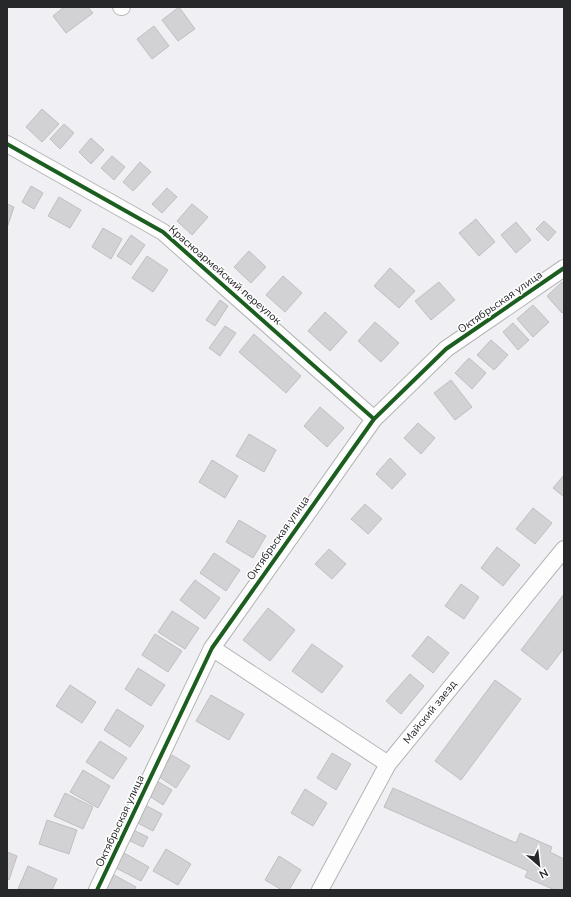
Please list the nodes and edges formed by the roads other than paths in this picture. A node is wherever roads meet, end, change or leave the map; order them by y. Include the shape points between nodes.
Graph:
1 (7, 144) edge
2 (564, 268) edge
3 (374, 419) junction
4 (564, 548) edge
5 (212, 648) junction
6 (388, 764) junction
7 (97, 890) edge
8 (320, 890) edge

1 - 3 street, Красноармейский переулок via 163,232
2 - 3 street, Октябрьская улица via 446,349
3 - 5 street, Октябрьская улица
4 - 6 street, Майский заезд
5 - 6 street
5 - 7 street, Октябрьская улица
6 - 8 street, Майский заезд

